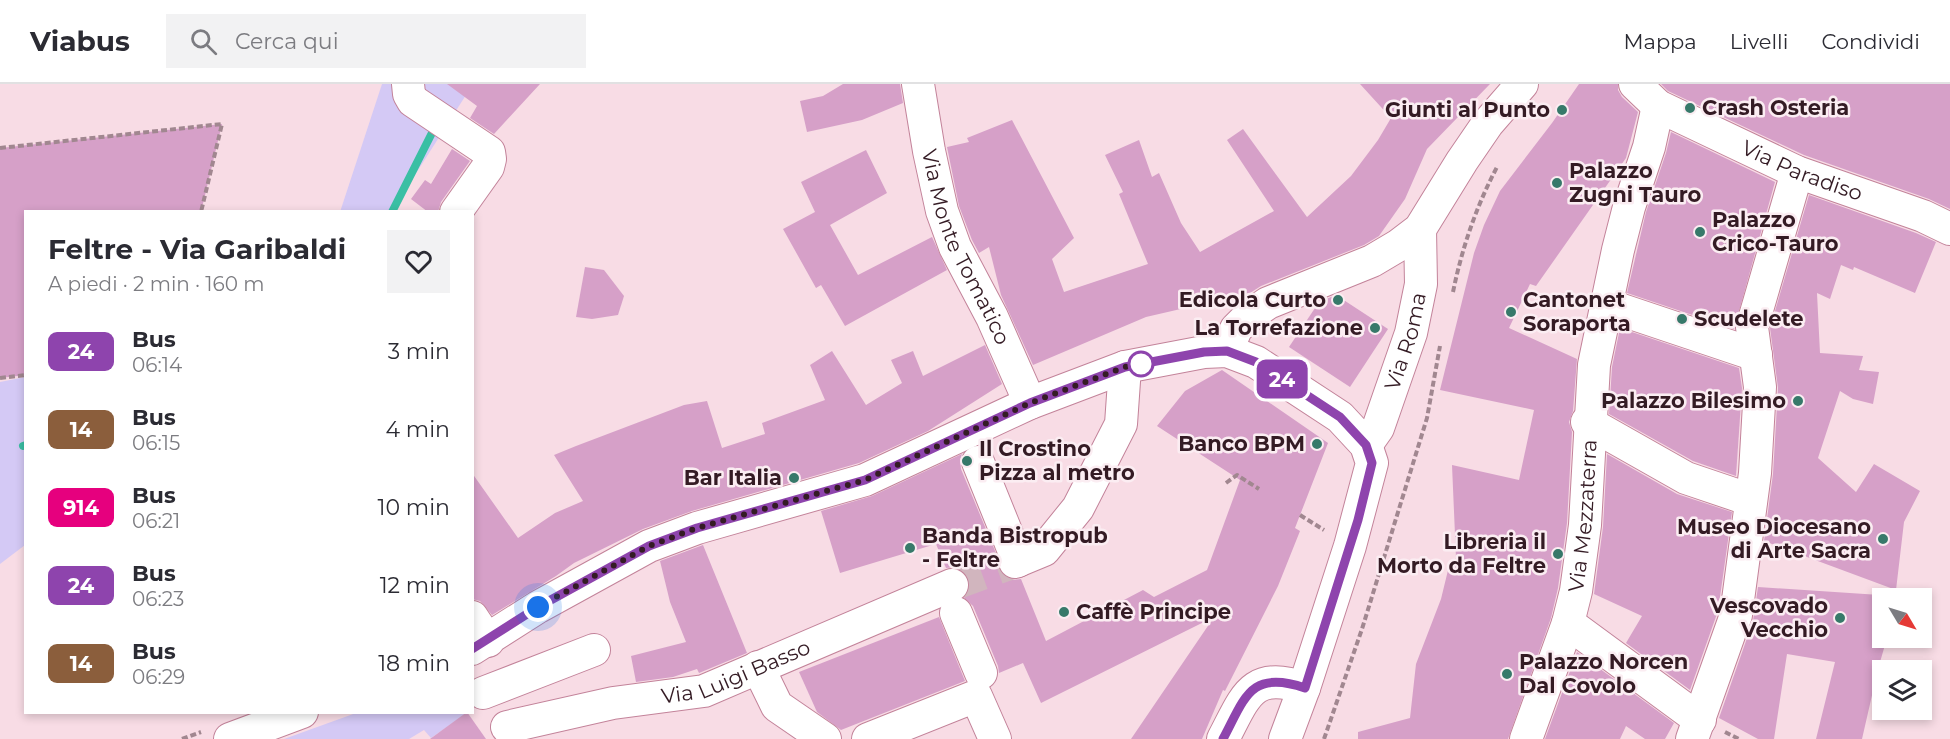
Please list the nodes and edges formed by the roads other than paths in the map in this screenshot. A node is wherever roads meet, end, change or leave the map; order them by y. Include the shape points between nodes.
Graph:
1 (408, 84) edge
2 (918, 84) edge
3 (1522, 84) edge
4 (1635, 84) edge
5 (1658, 106) junction
6 (1797, 172) junction
7 (457, 210) edge
8 (1950, 229) edge
9 (1420, 230) junction
10 (1606, 305) junction
11 (1227, 351) junction
12 (1756, 355) junction
13 (1125, 367) junction
14 (1030, 403) junction
15 (1589, 423) junction
16 (1366, 445) junction
17 (978, 462) dead end
18 (1751, 500) junction
19 (1568, 623) junction
20 (478, 636) edge
21 (594, 650) dead end
22 (758, 667) junction
23 (979, 684) junction
24 (478, 686) edge
25 (1305, 688) junction
26 (297, 714) edge
27 (1696, 729) edge
28 (507, 733) edge
29 (230, 739) edge
30 (825, 739) edge
31 (868, 739) edge
32 (995, 739) edge
33 (1223, 739) edge
34 (1285, 739) edge
35 (1526, 739) edge

1 - 7 street via 413,101 489,152 488,166
2 - 14 street, Via Monte Tomatico via 942,211 955,247 992,317
3 - 9 street via 1488,123
4 - 5 street
5 - 6 street, Via Paradiso
5 - 10 street, Via Mezzaterra
6 - 8 street, Via Paradiso
6 - 12 street via 1752,327
9 - 11 street via 1372,261 1268,303 1236,329
9 - 16 street, Via Roma via 1421,284 1407,345 1378,428
10 - 12 street
10 - 15 street, Via Mezzaterra via 1594,366
11 - 13 street
11 - 16 street via 1256,362 1340,417
12 - 18 street via 1760,387
13 - 14 street
13 - 17 street via 1121,424 1078,508 1044,550 1016,561
14 - 20 street via 865,480 697,528 649,546
15 - 18 street via 1686,478
15 - 19 street, Via Mezzaterra via 1585,525
16 - 25 street via 1372,463 1367,485
18 - 27 street via 1736,615
19 - 27 street
19 - 35 street, Via Mezzaterra
21 - 24 street
22 - 23 street, Via Luigi Basso via 954,599
22 - 28 street, Via Luigi Basso via 704,691 612,703
22 - 30 street via 777,706
23 - 31 street
23 - 32 street
24 - 28 street
25 - 33 street via 1288,682 1258,685 1245,698
25 - 34 street
26 - 29 street

